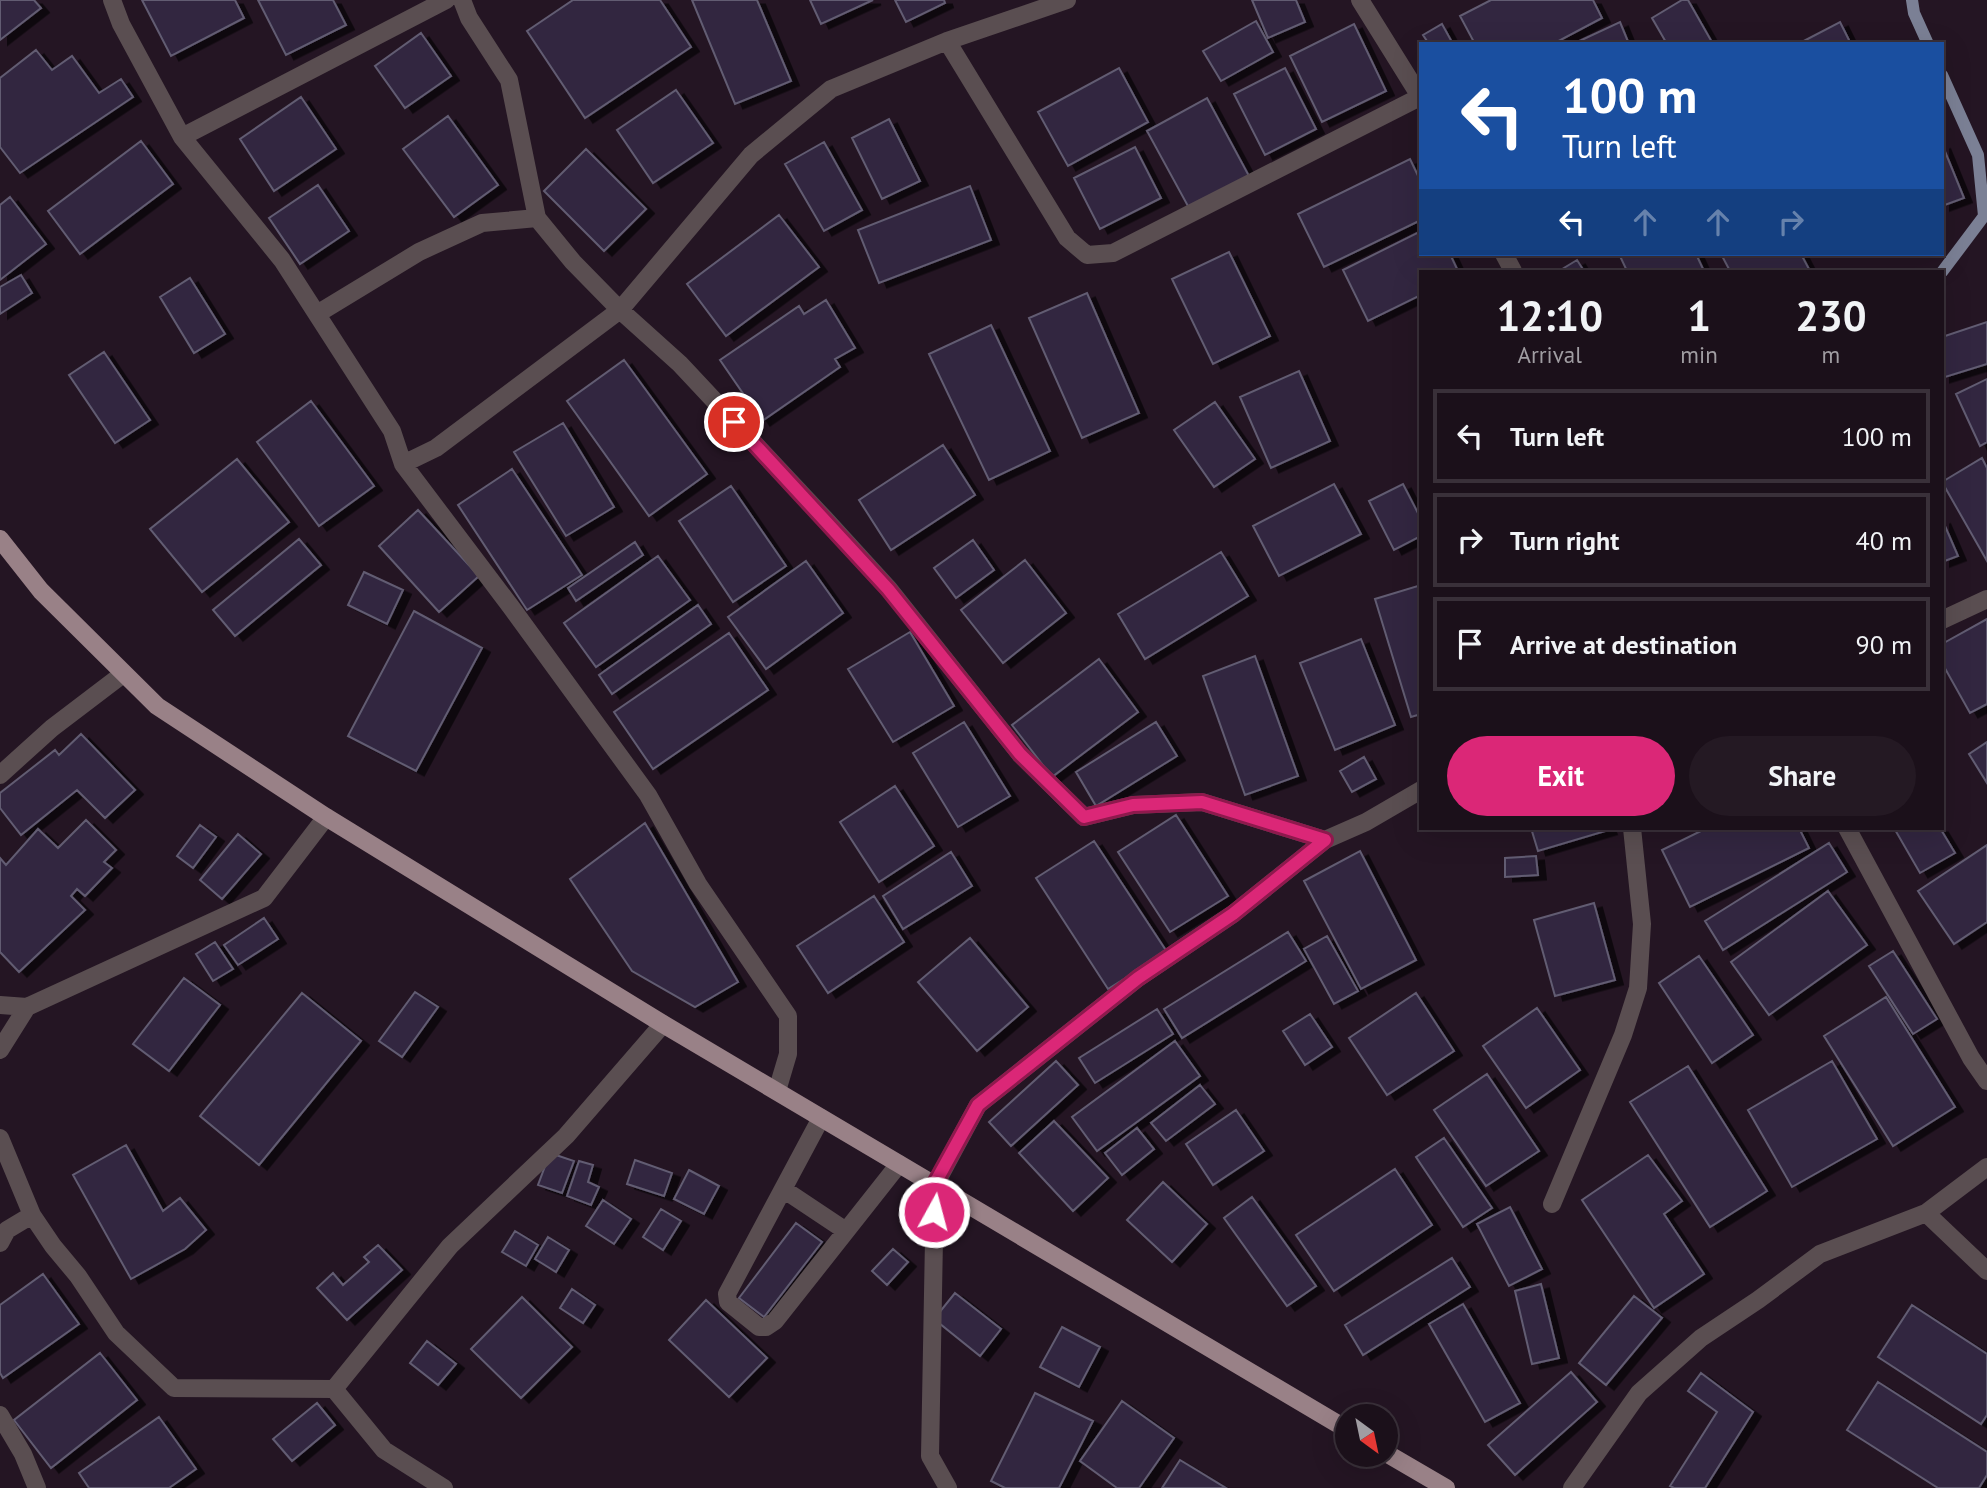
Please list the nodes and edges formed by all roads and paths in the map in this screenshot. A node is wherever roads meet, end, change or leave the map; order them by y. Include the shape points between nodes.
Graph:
1 (112, 0) edge
2 (446, 0) edge
3 (462, 0) edge
4 (1068, 0) edge
5 (1360, 0) edge
6 (947, 41) junction
7 (1419, 94) edge
8 (1419, 98) edge
9 (182, 136) junction
10 (537, 218) junction
11 (620, 310) junction
12 (317, 314) junction
13 (403, 464) junction
14 (0, 539) edge
15 (1987, 599) edge
16 (1944, 619) edge
17 (123, 674) junction
18 (0, 775) edge
19 (1419, 791) edge
20 (326, 817) junction
21 (1632, 830) edge
22 (1848, 830) edge
23 (1325, 840) junction
24 (0, 1005) edge
25 (27, 1007) junction
26 (663, 1024) junction
27 (0, 1050) edge
28 (1987, 1081) edge
29 (777, 1091) junction
30 (821, 1118) junction
31 (0, 1138) edge
32 (899, 1164) junction
33 (1987, 1167) edge
34 (934, 1185) junction
35 (783, 1189) junction
36 (1552, 1204) dead end
37 (1926, 1213) junction
38 (32, 1215) junction
39 (846, 1231) junction
40 (0, 1243) edge
41 (1987, 1271) edge
42 (334, 1389) junction
43 (0, 1415) edge
44 (1335, 1422) edge
45 (1398, 1459) edge
46 (37, 1488) edge
47 (444, 1488) edge
48 (948, 1488) edge
49 (1446, 1488) edge
50 (1572, 1488) edge

1 - 9 street
2 - 9 street
3 - 10 street via 509,80
4 - 6 street
5 - 7 street
6 - 8 street via 1067,238 1087,255 1113,254
6 - 11 street via 831,89 751,155
9 - 12 street via 282,260
10 - 11 street
10 - 12 street via 482,223 419,252
11 - 13 street via 436,448
11 - 23 street via 680,364 825,519 888,589 1020,754 1084,817 1133,805 1202,802
12 - 13 street via 392,432
13 - 29 street via 648,795 698,884 788,1016 788,1054
14 - 17 main road via 41,591
15 - 16 street
17 - 18 street
17 - 20 main road via 157,706
19 - 23 street
20 - 25 street via 264,898
20 - 26 main road
21 - 36 street via 1642,924 1638,988
22 - 28 street
23 - 34 street via 1233,914 1138,978 978,1105
24 - 25 street
25 - 27 street
26 - 29 main road
26 - 42 street via 566,1136 450,1246
29 - 30 main road
30 - 32 main road
30 - 35 street
31 - 38 street
32 - 34 main road
32 - 39 street
33 - 37 street
34 - 44 main road
34 - 48 street via 930,1457
35 - 39 street
35 - 39 street via 727,1294 728,1302 759,1327 775,1321
37 - 41 street
37 - 50 street via 1820,1254 1701,1338 1639,1393
38 - 40 street via 7,1230
38 - 42 street via 116,1333 174,1388
42 - 47 street via 384,1450
43 - 46 street
45 - 49 main road

